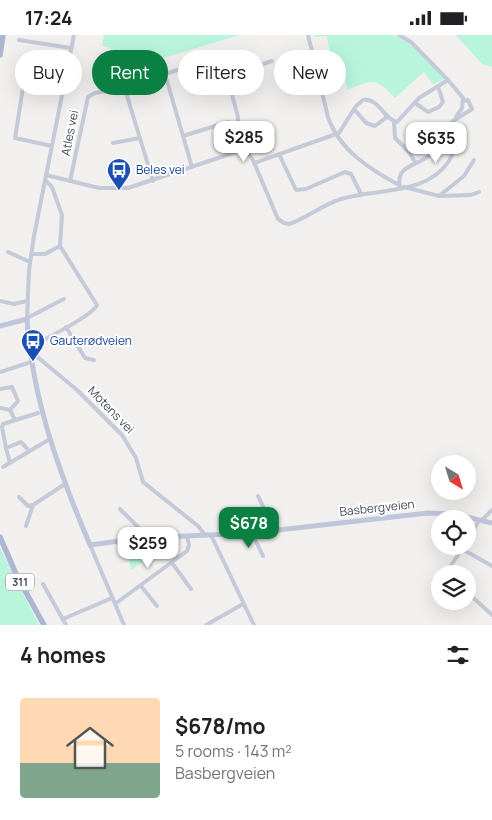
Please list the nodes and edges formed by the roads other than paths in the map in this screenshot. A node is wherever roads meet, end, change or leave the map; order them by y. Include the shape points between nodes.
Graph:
1 (3, 35) edge
2 (74, 35) edge
3 (308, 35) edge
4 (400, 35) edge
5 (19, 39) dead end
6 (72, 48) junction
7 (0, 55) edge
8 (272, 61) dead end
9 (178, 70) edge
10 (447, 81) junction
11 (438, 86) junction
12 (22, 95) edge
13 (92, 95) edge
14 (127, 95) edge
15 (463, 101) junction
16 (415, 103) junction
17 (354, 109) junction
18 (387, 117) junction
19 (455, 119) junction
20 (228, 122) dead end
21 (394, 122) junction
22 (336, 134) junction
23 (432, 135) dead end
24 (183, 136) junction
25 (140, 138) junction
26 (113, 143) dead end
27 (52, 146) junction
28 (239, 150) junction
29 (278, 154) junction
30 (474, 161) dead end
31 (415, 162) junction
32 (254, 163) junction
33 (192, 167) junction
34 (46, 175) junction
35 (46, 181) junction
36 (70, 181) junction
37 (153, 181) junction
38 (402, 187) junction
39 (479, 192) dead end
40 (361, 193) junction
41 (439, 196) junction
42 (60, 246) junction
43 (8, 252) dead end
44 (32, 254) junction
45 (30, 262) junction
46 (64, 299) dead end
47 (0, 301) edge
48 (27, 301) junction
49 (27, 319) junction
50 (0, 325) edge
51 (66, 327) junction
52 (29, 349) junction
53 (94, 360) dead end
54 (31, 362) junction
55 (0, 372) edge
56 (0, 389) edge
57 (0, 408) edge
58 (10, 410) junction
59 (38, 413) dead end
60 (15, 420) junction
61 (50, 439) junction
62 (6, 448) junction
63 (29, 451) junction
64 (10, 463) junction
65 (3, 467) dead end
66 (65, 484) junction
67 (258, 496) dead end
68 (19, 497) dead end
69 (33, 505) junction
70 (120, 509) dead end
71 (492, 510) edge
72 (480, 520) junction
73 (492, 523) edge
74 (26, 526) dead end
75 (476, 527) edge
76 (274, 530) junction
77 (252, 533) junction
78 (204, 535) junction
79 (211, 535) junction
80 (187, 536) junction
81 (0, 537) edge
82 (148, 537) junction
83 (90, 545) junction
84 (474, 555) edge
85 (263, 556) dead end
86 (172, 563) junction
87 (492, 566) edge
88 (43, 584) dead end
89 (141, 586) junction
90 (191, 589) dead end
91 (112, 598) junction
92 (476, 600) edge
93 (115, 604) junction
94 (242, 604) junction
95 (158, 606) dead end
96 (492, 615) edge
97 (63, 619) junction
98 (44, 625) edge
99 (66, 625) edge
100 (124, 625) edge
101 (206, 625) edge
102 (254, 625) edge

1 - 7 main road
2 - 6 street
3 - 22 street via 328,117
4 - 10 street via 411,42
5 - 6 street
6 - 27 street
8 - 28 street via 228,79 238,117 235,132
9 - 24 street via 165,74
10 - 11 street
10 - 15 street
11 - 16 street
11 - 16 street via 443,101 439,107 428,112
12 - 27 street via 15,138
13 - 36 street, Atles vei via 88,97
14 - 25 street
15 - 19 street
15 - 19 street via 468,100 472,109
16 - 21 street via 402,119
17 - 18 street via 370,125
17 - 18 street via 368,99 375,102
17 - 22 street
18 - 21 street
19 - 38 street via 451,129 454,151 448,163 432,178
20 - 24 street
21 - 31 street via 395,138
22 - 29 street
22 - 38 street via 362,162
23 - 31 street via 435,146 432,154 423,161
24 - 33 street
25 - 26 street
25 - 37 street
27 - 34 street
28 - 32 street via 248,151
28 - 33 street
29 - 32 street
29 - 40 street via 296,190 306,189 345,172 351,174
30 - 41 street via 464,176
31 - 38 street via 403,173
32 - 40 street via 278,219 286,225 334,201
33 - 37 street
34 - 35 street
34 - 36 street
35 - 42 street via 52,187 62,215
35 - 44 street
36 - 37 street via 114,190
38 - 40 street
38 - 41 street
39 - 41 street
42 - 44 street via 45,254
42 - 51 street via 97,305
43 - 45 street
44 - 45 street
45 - 48 street
46 - 49 street
47 - 48 street via 14,304
48 - 49 street
49 - 50 main road
49 - 52 main road
51 - 52 street
51 - 53 street via 84,358
52 - 54 main road
52 - 78 street, Motens vei via 116,427 134,454 143,483 198,526
54 - 55 street
54 - 61 main road
56 - 58 street via 15,389 18,401
57 - 58 street
58 - 60 street
59 - 60 street
60 - 62 street via 2,425
61 - 63 street
61 - 66 main road
62 - 63 street via 21,442
62 - 64 street
63 - 64 street
64 - 65 street
66 - 69 street
66 - 83 main road
67 - 76 street
68 - 69 street via 28,507
69 - 74 street
70 - 82 street
71 - 72 street
72 - 73 main road, Basbergveien
72 - 75 street
72 - 76 main road, Basbergveien via 428,513
76 - 77 main road, Basbergveien
77 - 79 main road, Basbergveien
77 - 85 street
78 - 79 main road, Basbergveien
78 - 80 main road, Basbergveien
79 - 94 street
80 - 82 main road, Basbergveien
80 - 86 street via 188,550
81 - 98 main road, 311
82 - 83 main road, Basbergveien
83 - 91 street
84 - 87 street
86 - 89 street
86 - 90 street
88 - 97 street
89 - 93 street
89 - 95 street
91 - 93 street
91 - 97 street
92 - 96 street
93 - 100 street
94 - 101 street
94 - 102 street
97 - 99 street

